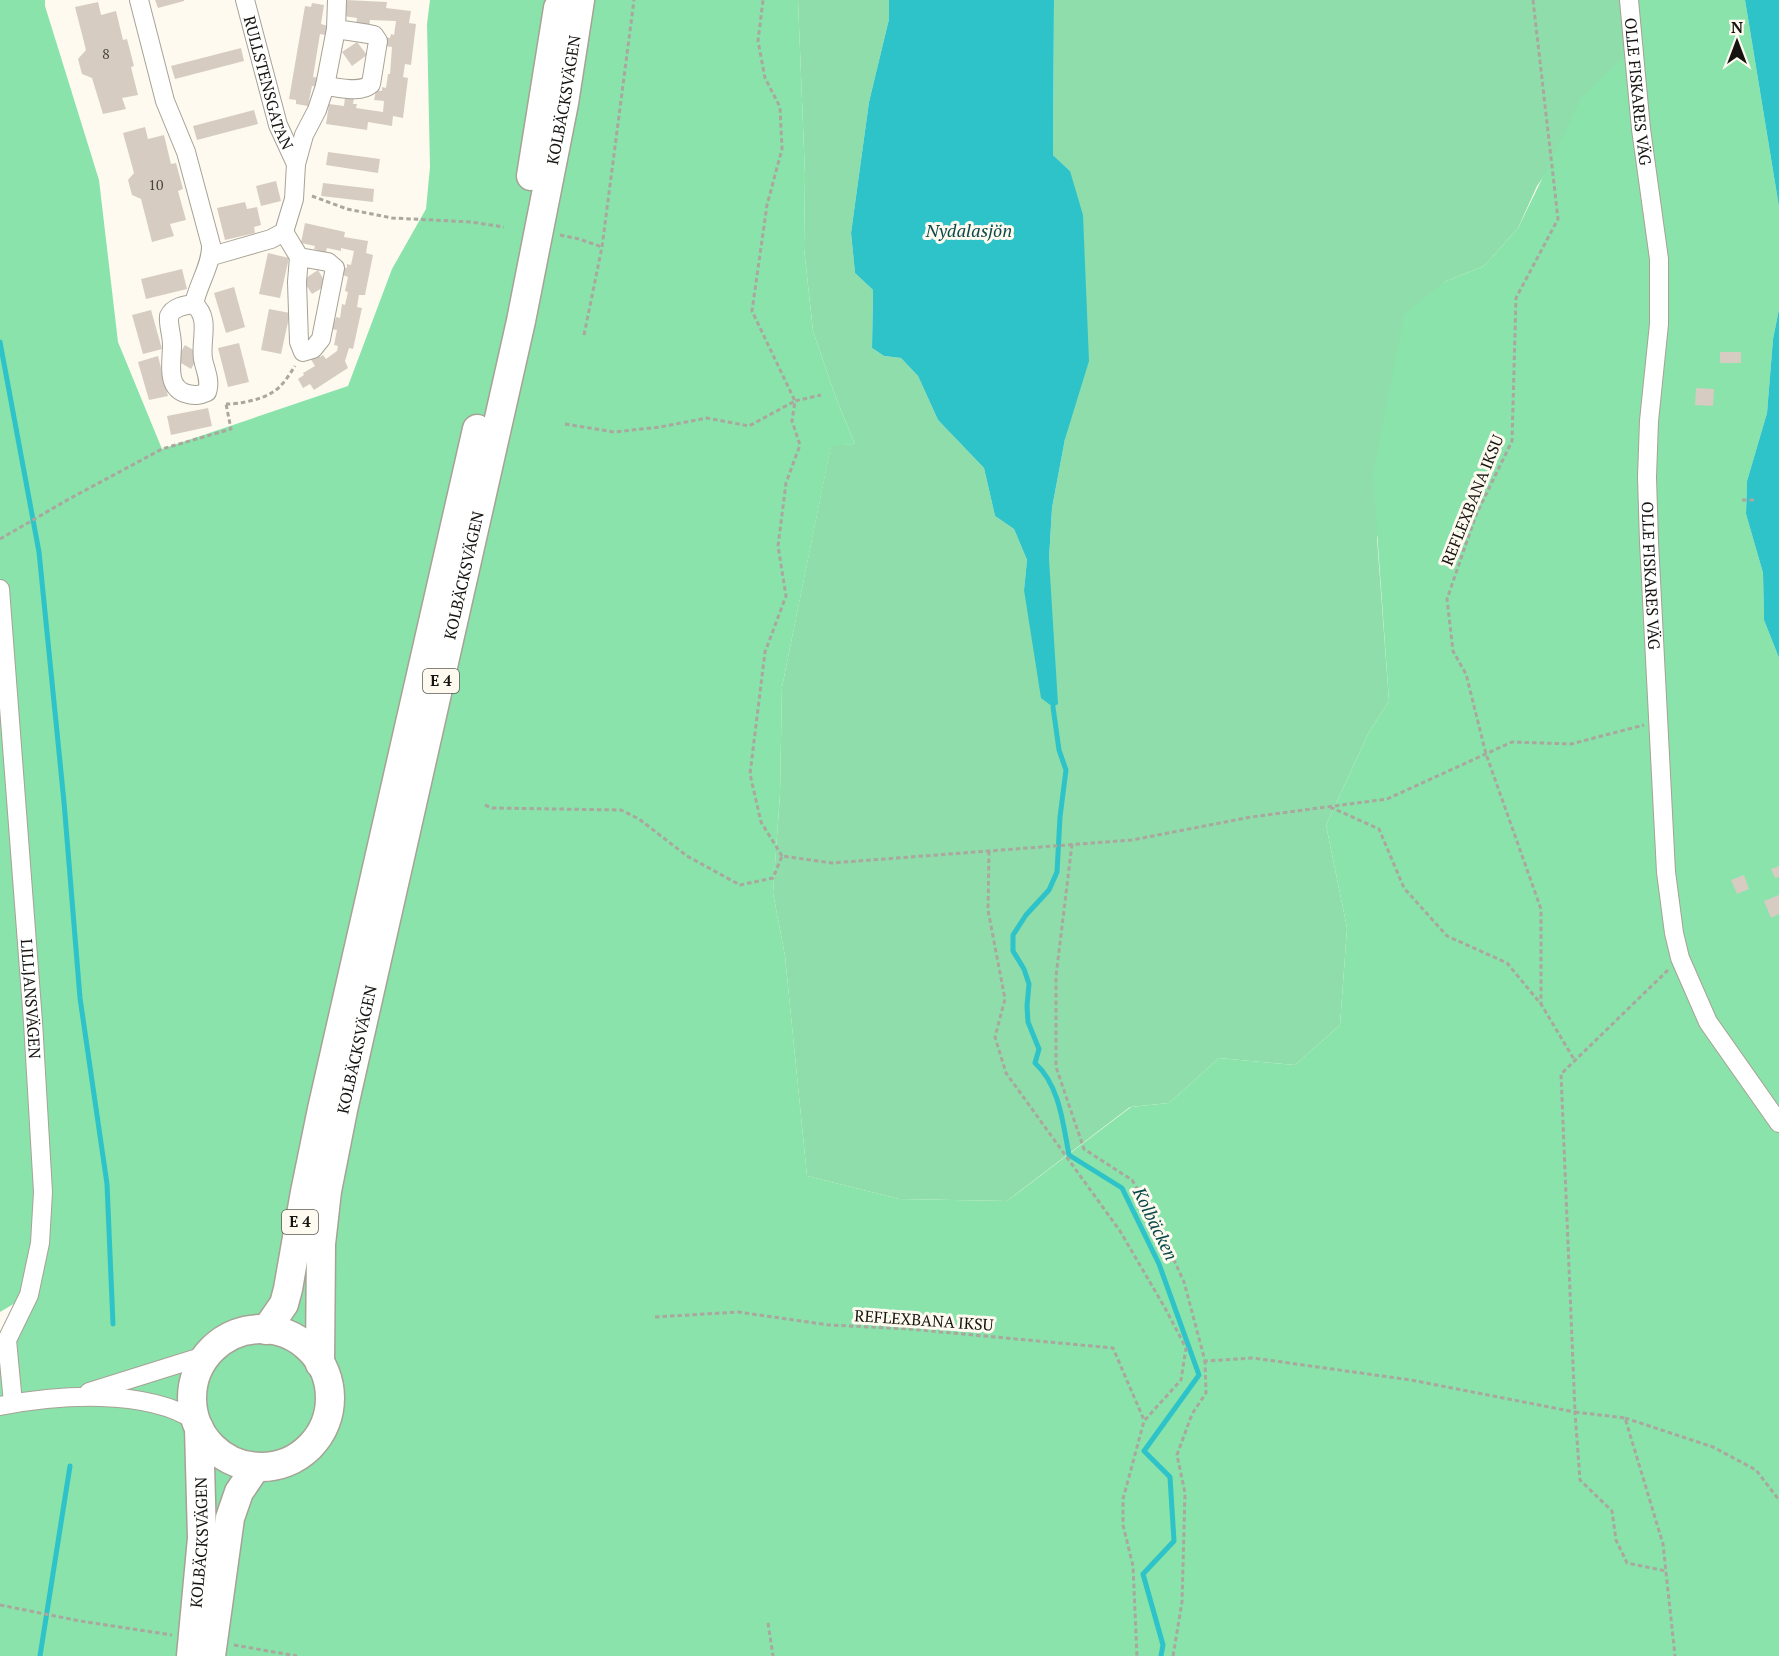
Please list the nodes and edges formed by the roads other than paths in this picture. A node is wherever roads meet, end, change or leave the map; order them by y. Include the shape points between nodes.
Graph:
1 (139, 0) edge
2 (245, 0) edge
3 (337, 0) edge
4 (560, 0) edge
5 (580, 0) edge
6 (1629, 0) edge
7 (336, 29) junction
8 (325, 86) junction
9 (295, 172) junction
10 (284, 231) junction
11 (212, 256) junction
12 (299, 257) junction
13 (194, 304) junction
14 (0, 590) edge
15 (1779, 1123) edge
16 (266, 1330) junction
17 (207, 1355) junction
18 (320, 1364) junction
19 (74, 1397) junction
20 (7, 1405) edge
21 (197, 1424) junction
22 (256, 1467) junction
23 (185, 1646) edge
24 (219, 1650) edge

1 - 11 street via 165,101 186,152
2 - 9 street, RULLSTENSGATAN
3 - 7 street
4 - 16 highway, KOLBÄCKSVÄGEN / E 4 via 504,315 322,1109 293,1268 284,1304
5 - 18 highway, KOLBÄCKSVÄGEN / E 4 via 522,321 327,1191 321,1244
6 - 15 street, OLLE FISKARES VÄG via 1659,260 1659,324 1647,477 1666,872 1674,933 1680,958 1708,1022
7 - 8 street
7 - 8 street via 377,38 373,79 363,89
8 - 9 street via 304,135
9 - 10 street via 292,211
10 - 11 street
10 - 12 street
11 - 13 street
12 - 12 street via 299,342 303,352 313,349 321,339 335,268 328,262
13 - 13 street via 204,322 203,357 209,382 207,392 200,395 178,389 172,377 169,316 174,310
14 - 20 street, LILLJANSVÄGEN via 43,1192 40,1243 28,1295 7,1340
16 - 17 highway, E 4 via 233,1335
16 - 18 highway, E 4 via 301,1343
17 - 19 street
17 - 21 highway, E 4 via 192,1391
18 - 22 highway, E 4 via 329,1402 326,1421 316,1438 303,1453 285,1462
19 - 20 street
19 - 21 street via 157,1403 181,1411
21 - 22 highway, E 4 via 222,1455
21 - 23 highway, KOLBÄCKSVÄGEN / E 4 via 202,1538
22 - 24 highway, KOLBÄCKSVÄGEN via 230,1518

